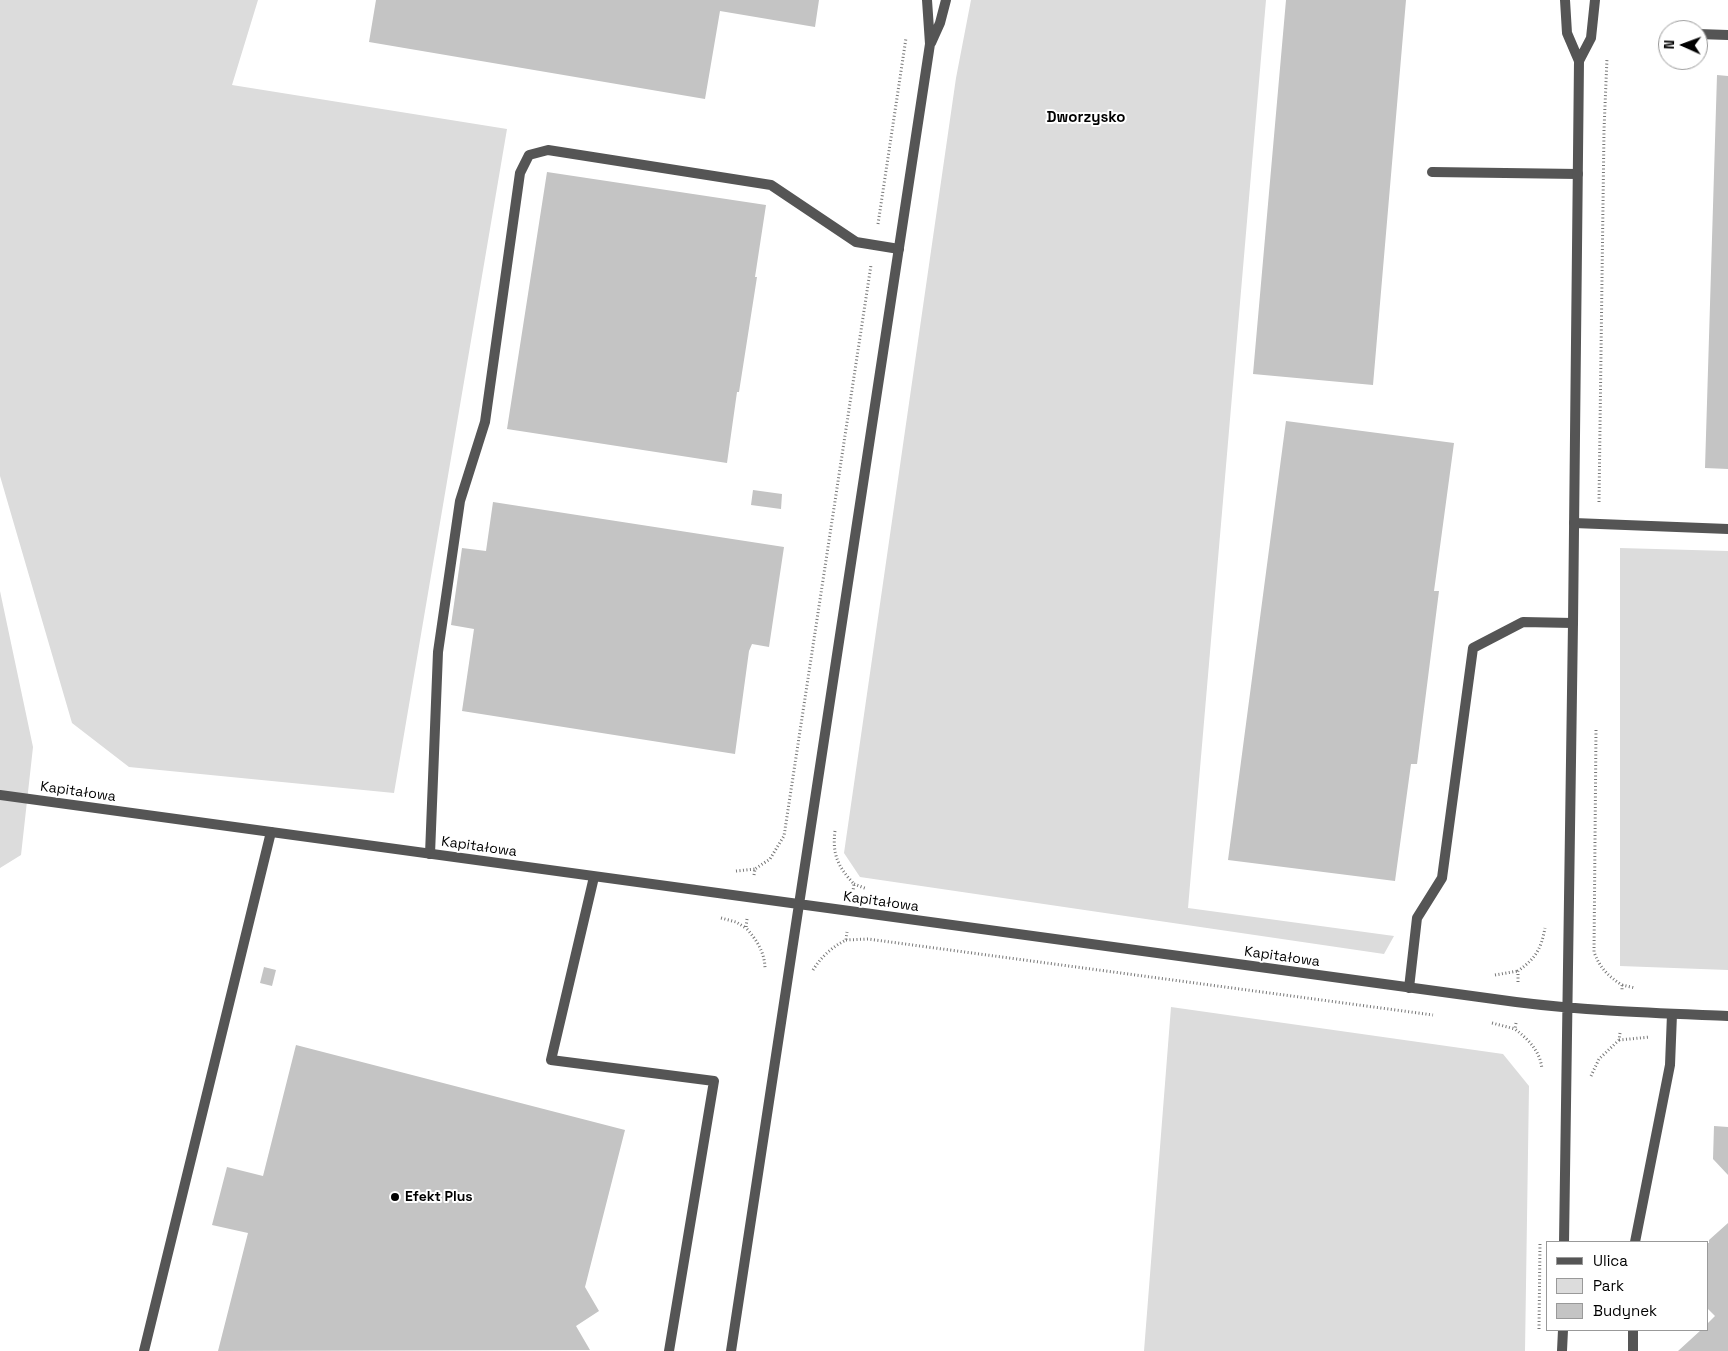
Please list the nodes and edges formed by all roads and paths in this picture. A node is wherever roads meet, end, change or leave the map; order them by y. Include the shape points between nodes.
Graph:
1 (927, 0) edge
2 (946, 0) edge
3 (1565, 0) edge
4 (1595, 0) edge
5 (907, 30) dead end
6 (1708, 34) edge
7 (1728, 35) edge
8 (930, 44) junction
9 (1607, 49) dead end
10 (1580, 61) junction
11 (1432, 172) dead end
12 (1578, 174) junction
13 (874, 245) junction
14 (899, 249) junction
15 (1574, 523) junction
16 (1598, 524) junction
17 (1728, 529) edge
18 (1573, 623) junction
19 (1596, 721) dead end
20 (0, 795) edge
21 (836, 824) dead end
22 (271, 832) junction
23 (430, 854) junction
24 (594, 877) junction
25 (750, 899) junction
26 (799, 905) junction
27 (850, 912) junction
28 (1545, 918) dead end
29 (846, 940) junction
30 (764, 974) dead end
31 (812, 975) dead end
32 (1409, 988) junction
33 (1516, 1002) junction
34 (1568, 1008) junction
35 (1620, 1012) junction
36 (1672, 1014) junction
37 (1435, 1016) dead end
38 (1728, 1016) edge
39 (1484, 1022) dead end
40 (1515, 1029) junction
41 (1542, 1074) dead end
42 (1589, 1083) dead end
43 (1540, 1241) dead end
44 (1564, 1241) edge
45 (1635, 1241) edge
46 (1539, 1331) dead end
47 (1562, 1331) edge
48 (1633, 1331) edge
49 (144, 1351) edge
50 (669, 1351) edge
51 (731, 1351) edge
52 (1562, 1351) edge
53 (1633, 1351) edge

1 - 8 street
2 - 8 street
3 - 10 street via 1568,34
4 - 10 street via 1591,38
5 - 13 path
6 - 7 street
8 - 14 street
9 - 16 path
10 - 12 street
11 - 12 street
12 - 15 street
13 - 14 street
13 - 23 street via 856,242 771,185 548,150 529,155 520,173 485,422 460,500 438,652
13 - 25 path via 784,836 770,859 755,869
14 - 26 street
15 - 16 street
15 - 18 street
16 - 17 street
18 - 32 street via 1523,622 1473,648 1442,878 1417,918
18 - 34 street
19 - 35 path via 1594,952 1600,966 1622,985
20 - 22 street, Kapitałowa
21 - 27 path via 834,850 841,868 854,884
22 - 23 street, Kapitałowa
22 - 49 street
23 - 24 street, Kapitałowa
24 - 25 street, Kapitałowa
24 - 50 street via 551,1060 714,1081
25 - 26 street, Kapitałowa
25 - 30 path via 746,928 759,944 765,964
26 - 27 street, Kapitałowa
26 - 51 street
27 - 29 path
27 - 32 street, Kapitałowa
28 - 33 path via 1538,952 1518,971
29 - 31 path via 819,961
29 - 37 path via 878,940
32 - 33 street, Kapitałowa
33 - 34 street, Kapitałowa
33 - 40 path
34 - 35 street, Kapitałowa
34 - 44 street
35 - 36 street, Kapitałowa
35 - 42 path via 1620,1040 1599,1059 1591,1071
36 - 38 street, Kapitałowa
36 - 45 street via 1670,1065
39 - 40 path
40 - 41 path via 1537,1051
43 - 46 path
47 - 52 street
48 - 53 street

